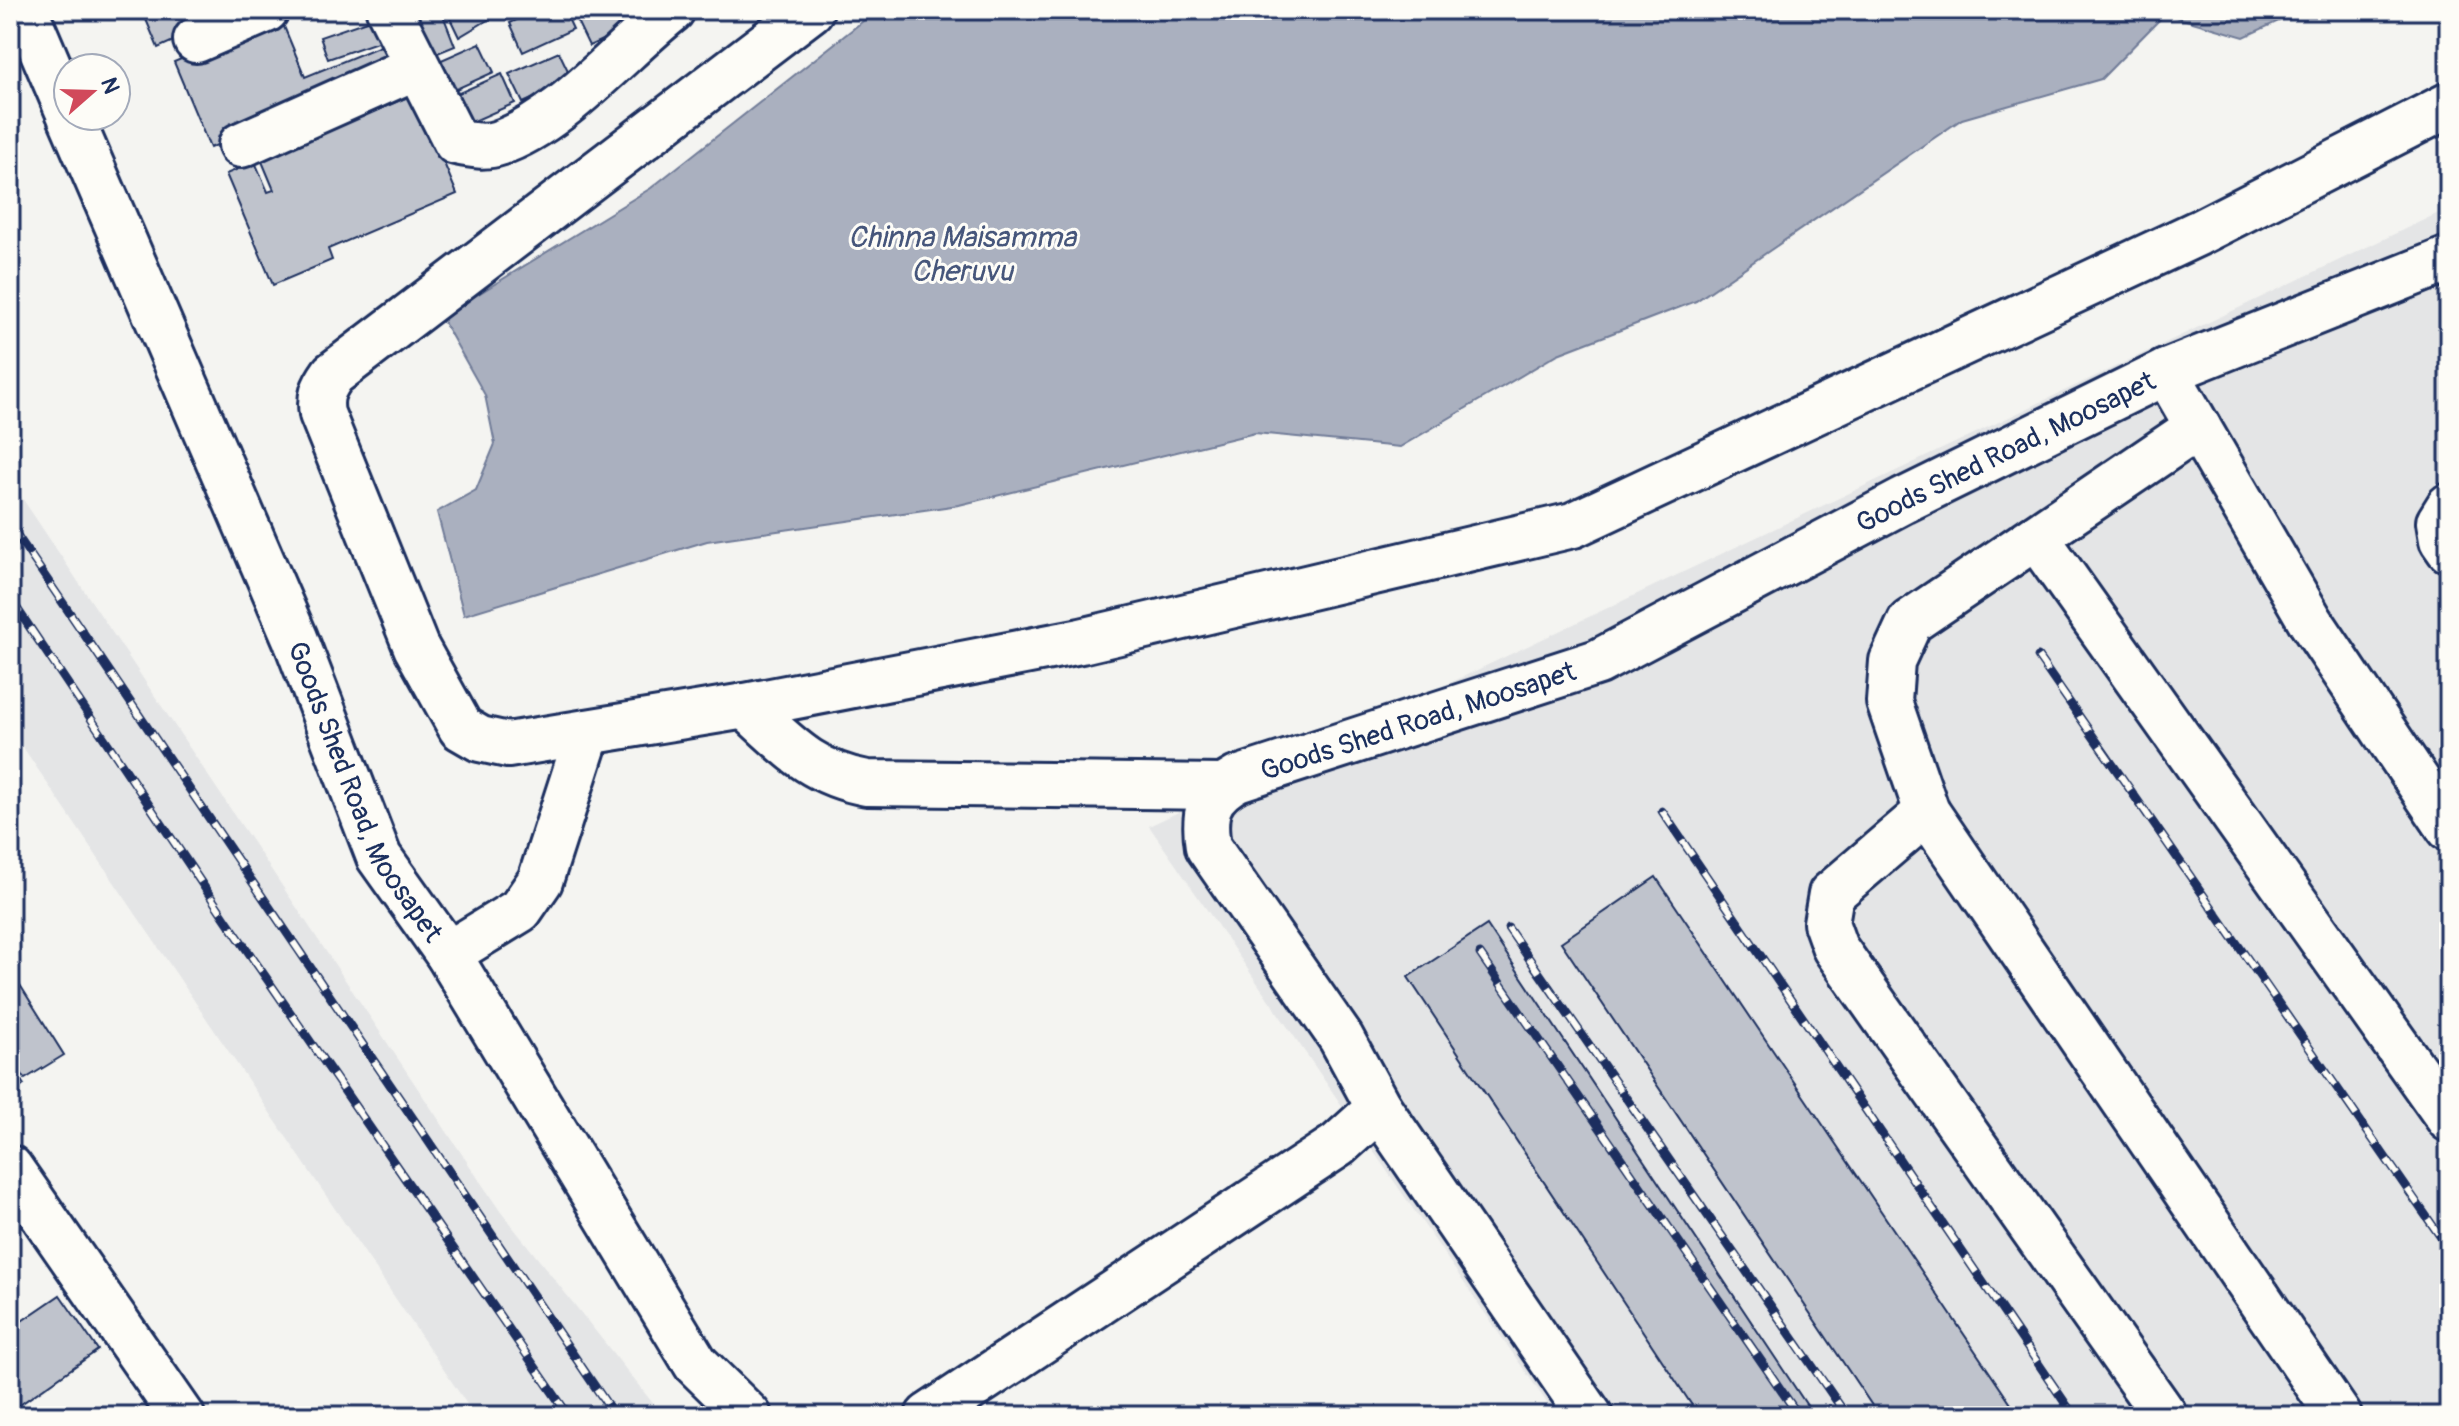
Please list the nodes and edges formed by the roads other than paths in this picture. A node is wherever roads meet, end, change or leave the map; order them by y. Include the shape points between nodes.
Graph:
1 (25, 10) edge
2 (266, 10) edge
3 (389, 10) edge
4 (672, 10) edge
5 (811, 10) edge
6 (196, 40) dead end
7 (416, 67) junction
8 (52, 73) edge
9 (2449, 105) edge
10 (77, 132) edge
11 (241, 145) dead end
12 (2449, 259) edge
13 (2166, 372) junction
14 (2198, 427) junction
15 (2449, 506) edge
16 (2036, 537) junction
17 (2449, 550) edge
18 (745, 706) junction
19 (588, 732) junction
20 (1223, 787) junction
21 (1927, 812) junction
22 (2449, 828) edge
23 (448, 954) junction
24 (1379, 1108) junction
25 (2449, 1119) edge
26 (10, 1168) edge
27 (182, 1416) edge
28 (749, 1416) edge
29 (928, 1416) edge
30 (1590, 1416) edge
31 (2165, 1416) edge
32 (2339, 1416) edge

1 - 8 street, Goods Shed Road, Moosapet
2 - 6 street
3 - 7 street
4 - 7 street via 561,106 497,144 456,142
5 - 19 street via 333,374 323,388 322,414 404,618 461,728 508,745
7 - 11 street
9 - 18 street via 2198,233 1573,525 1081,641
10 - 23 street, Goods Shed Road, Moosapet via 295,638 379,857
12 - 13 street, Goods Shed Road, Moosapet
13 - 14 street
13 - 20 street, Goods Shed Road, Moosapet via 1903,501 1598,662
14 - 16 street
14 - 22 street via 2311,622
15 - 17 street via 2439,522
16 - 21 street via 1910,622 1892,661 1889,702
16 - 25 street
18 - 19 street
18 - 20 street via 818,768 867,783
19 - 23 street via 540,881 520,910
20 - 24 street, Goods Shed Road, Moosapet via 1208,805 1208,847 1341,1038
21 - 31 street via 1831,894 1826,923 1835,948
21 - 32 street
23 - 28 street, Goods Shed Road, Moosapet via 696,1364
24 - 29 street via 1338,1145
24 - 30 street, Goods Shed Road, Moosapet
26 - 27 street

